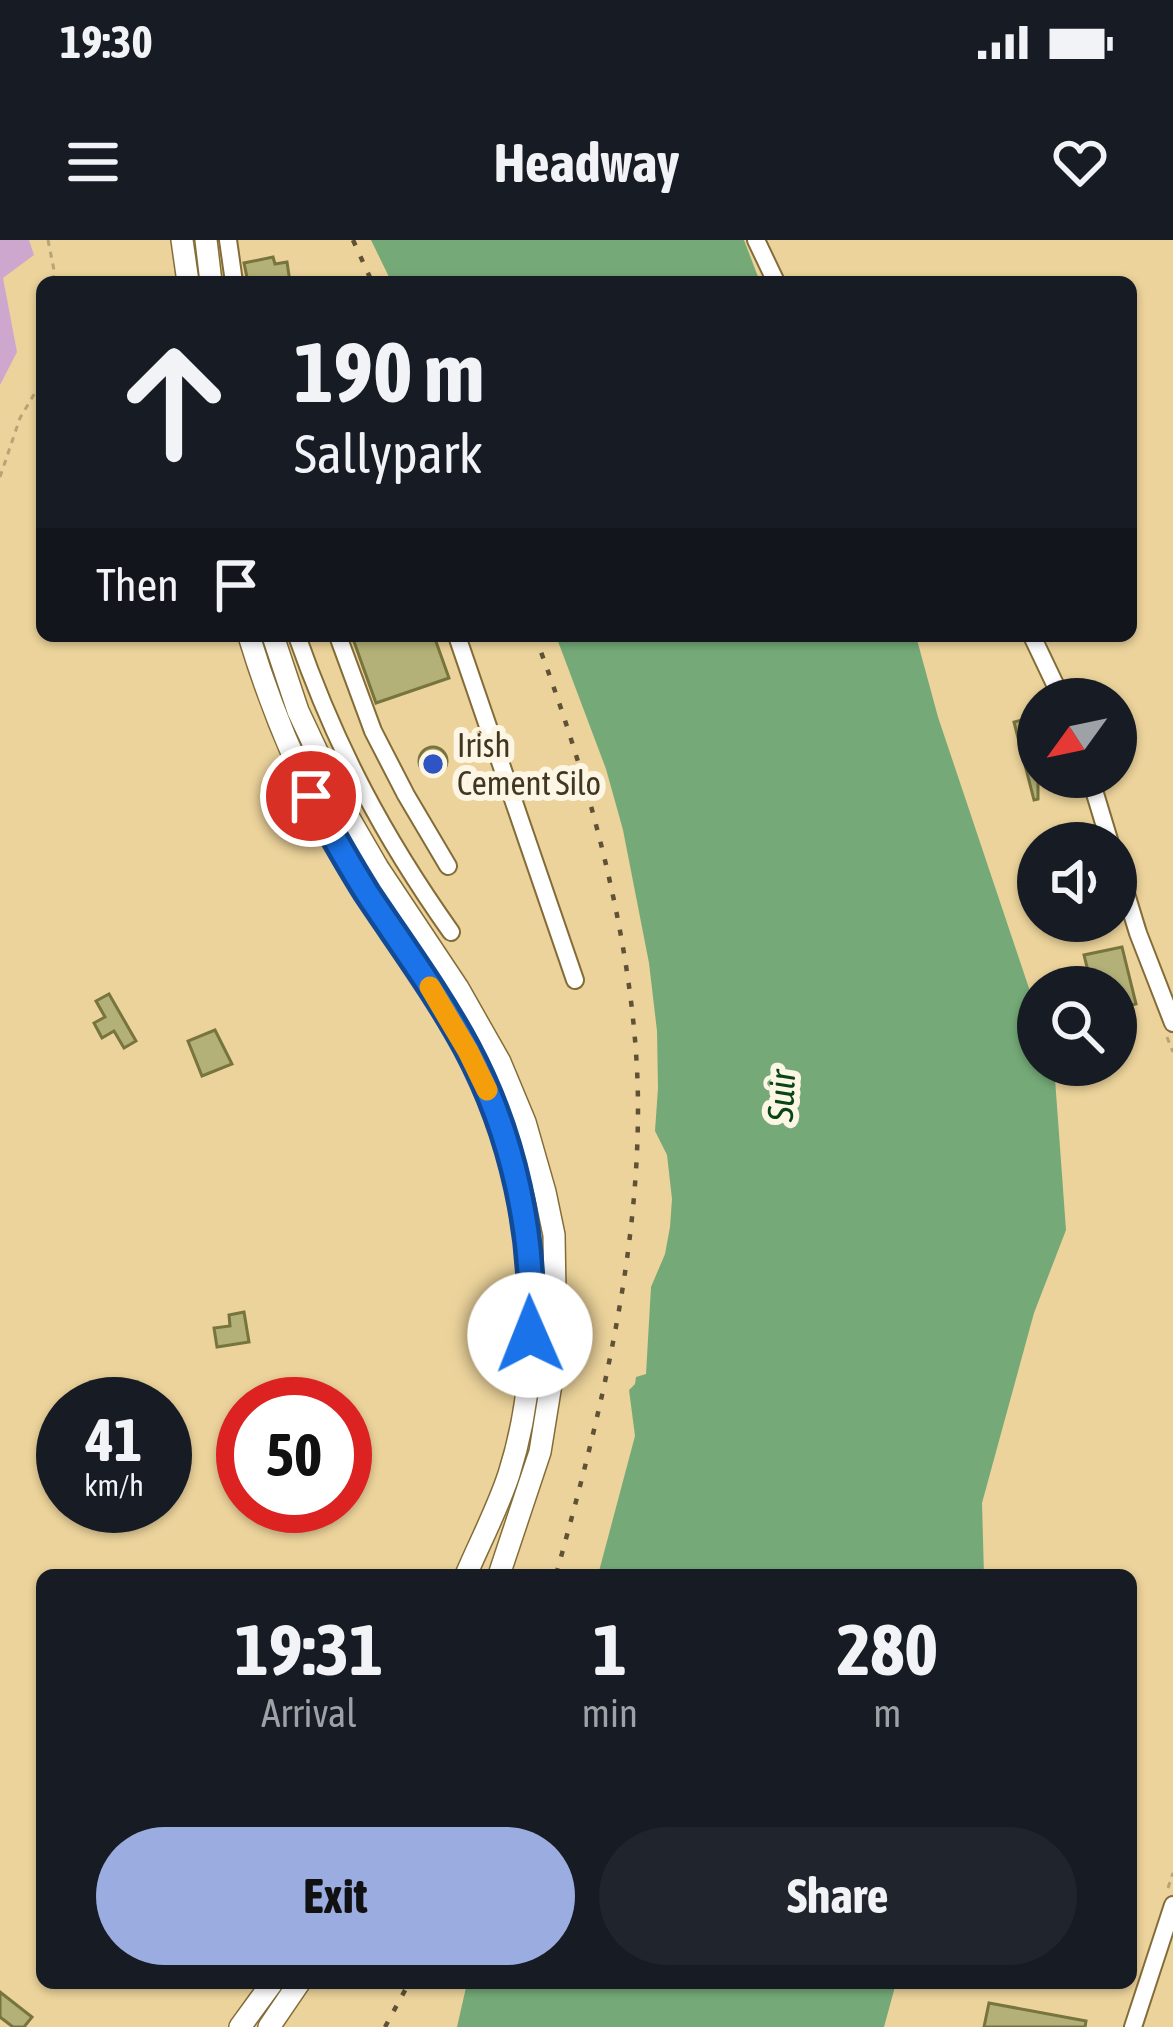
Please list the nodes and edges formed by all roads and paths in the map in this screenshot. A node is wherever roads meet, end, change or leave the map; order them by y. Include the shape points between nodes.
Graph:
1 (48, 240) edge
2 (182, 240) edge
3 (206, 240) edge
4 (228, 240) edge
5 (757, 240) edge
6 (54, 276) edge
7 (187, 276) edge
8 (210, 276) edge
9 (233, 276) edge
10 (773, 276) edge
11 (36, 390) edge
12 (0, 477) edge
13 (251, 642) edge
14 (275, 642) edge
15 (299, 642) edge
16 (340, 642) edge
17 (460, 642) edge
18 (1035, 642) edge
19 (1052, 678) edge
20 (448, 866) dead end
21 (1137, 930) edge
22 (451, 932) dead end
23 (419, 950) junction
24 (575, 980) dead end
25 (1173, 1023) edge
26 (469, 1569) edge
27 (502, 1569) edge
28 (1173, 1905) edge
29 (268, 1989) edge
30 (295, 1989) edge
31 (240, 2027) edge
32 (269, 2027) edge
33 (1133, 2027) edge

1 - 6 path
2 - 7 main road
3 - 8 main road
4 - 9 street
5 - 10 street
11 - 12 path
13 - 23 main road via 311,796 351,867
14 - 23 main road via 327,776
15 - 22 street via 370,807
16 - 20 street via 373,731
17 - 24 street
18 - 19 street
21 - 25 street
23 - 26 main road via 499,1121 521,1202 532,1302 526,1400 509,1474
23 - 27 main road via 473,1013 510,1083 554,1235 556,1353 547,1412
28 - 33 street
29 - 31 main road
30 - 32 main road

